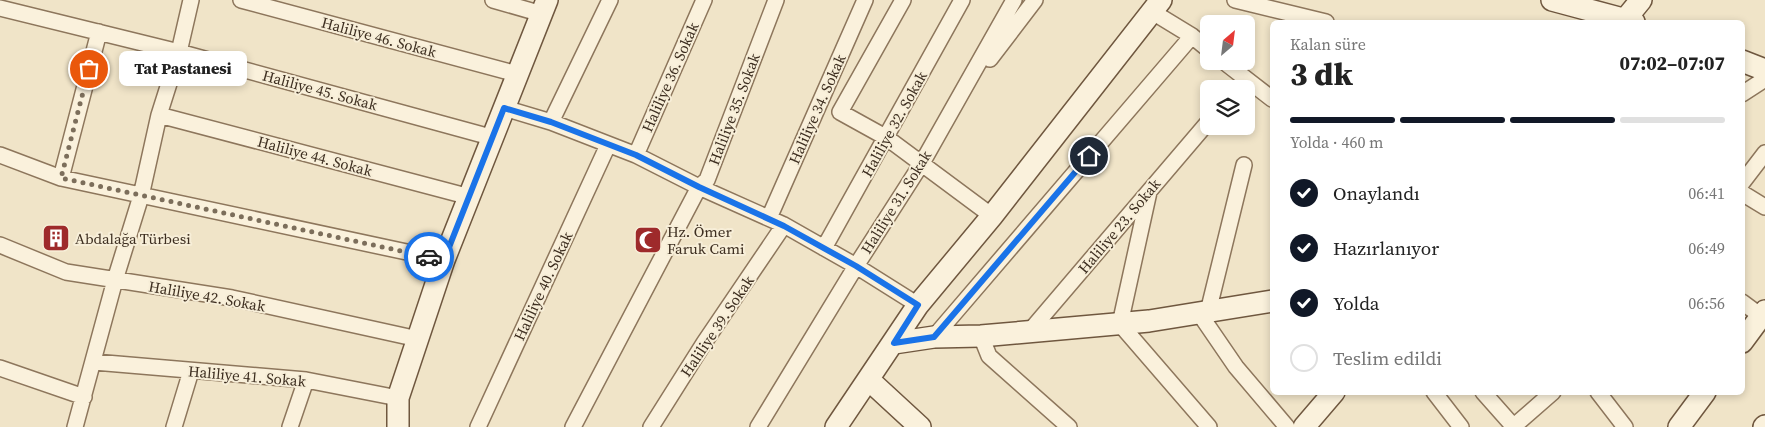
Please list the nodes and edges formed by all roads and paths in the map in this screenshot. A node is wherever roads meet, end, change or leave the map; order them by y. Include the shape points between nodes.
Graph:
1 (192, 0) edge
2 (241, 0) edge
3 (493, 0) edge
4 (610, 0) edge
5 (704, 0) edge
6 (776, 0) edge
7 (865, 0) edge
8 (903, 0) edge
9 (962, 0) edge
10 (1014, 0) edge
11 (1035, 0) edge
12 (1236, 0) edge
13 (1552, 0) edge
14 (1640, 0) edge
15 (1156, 5) edge
16 (544, 7) edge
17 (0, 8) edge
18 (1318, 20) edge
19 (1623, 20) edge
20 (1628, 20) edge
21 (99, 32) junction
22 (1192, 36) junction
23 (1200, 43) edge
24 (179, 52) junction
25 (1230, 70) edge
26 (1754, 70) edge
27 (517, 74) junction
28 (1238, 80) edge
29 (1745, 88) edge
30 (1255, 91) edge
31 (1270, 98) edge
32 (820, 102) junction
33 (956, 102) junction
34 (504, 108) junction
35 (840, 112) junction
36 (159, 115) junction
37 (551, 122) junction
38 (1200, 132) edge
39 (494, 138) junction
40 (887, 138) junction
41 (608, 145) junction
42 (1765, 153) edge
43 (0, 155) edge
44 (636, 155) junction
45 (922, 163) junction
46 (1244, 165) dead end
47 (61, 178) junction
48 (1745, 179) edge
49 (699, 187) junction
50 (1150, 190) junction
51 (1745, 195) edge
52 (141, 196) junction
53 (470, 197) junction
54 (1765, 207) edge
55 (992, 216) junction
56 (769, 218) junction
57 (784, 226) junction
58 (0, 245) edge
59 (824, 248) junction
60 (444, 260) junction
61 (856, 266) junction
62 (115, 280) junction
63 (1270, 301) edge
64 (1745, 304) edge
65 (918, 305) junction
66 (1203, 312) junction
67 (1764, 316) edge
68 (1120, 324) junction
69 (1029, 332) junction
70 (981, 336) junction
71 (934, 337) junction
72 (1745, 338) edge
73 (418, 340) junction
74 (894, 343) junction
75 (94, 362) junction
76 (0, 368) edge
77 (191, 371) junction
78 (306, 380) junction
79 (869, 380) junction
80 (1331, 395) edge
81 (1436, 395) edge
82 (1486, 395) edge
83 (1550, 395) edge
84 (1600, 395) edge
85 (1703, 395) edge
86 (84, 397) junction
87 (398, 398) junction
88 (75, 427) edge
89 (174, 427) edge
90 (290, 427) edge
91 (398, 427) edge
92 (478, 427) edge
93 (573, 427) edge
94 (651, 427) edge
95 (758, 427) edge
96 (836, 427) edge
97 (920, 427) edge
98 (1069, 427) edge
99 (1209, 427) edge
100 (1287, 427) edge
101 (1304, 427) edge
102 (1461, 427) edge
103 (1514, 427) edge
104 (1625, 427) edge
105 (1679, 427) edge

1 - 24 street
2 - 27 street, Haliliye 46. Sokak
3 - 16 street
4 - 37 street
5 - 44 street, Haliliye 36. Sokak
6 - 49 street, Haliliye 35. Sokak via 707,180
7 - 32 street, Haliliye 34. Sokak
8 - 35 street
9 - 40 street, Haliliye 32. Sokak
10 - 33 street, Haliliye 31. Sokak
11 - 33 street
12 - 18 street
13 - 19 street
14 - 20 street
15 - 22 street
15 - 55 street
16 - 27 street
17 - 21 street, Haliliye 45. Sokak
21 - 24 street, Haliliye 45. Sokak
21 - 47 street
22 - 23 street
22 - 71 street
24 - 36 street
24 - 39 street, Haliliye 45. Sokak
25 - 28 street
26 - 29 street
27 - 34 street
30 - 31 street
32 - 35 street
32 - 56 street, Haliliye 34. Sokak
33 - 45 street, Haliliye 31. Sokak
34 - 37 street
34 - 39 street
35 - 40 street
36 - 52 street
36 - 53 street, Haliliye 44. Sokak
37 - 41 street
38 - 50 street, Haliliye 23. Sokak
39 - 53 street
40 - 45 street
40 - 59 street, Haliliye 32. Sokak
41 - 44 street
41 - 92 street, Haliliye 40. Sokak
42 - 48 street
43 - 47 street
44 - 49 street
45 - 55 street
45 - 61 street, Haliliye 31. Sokak
46 - 66 street
47 - 52 street
49 - 56 street
49 - 93 street, Haliliye 35. Sokak
50 - 68 street
50 - 69 street, Haliliye 23. Sokak
51 - 54 street
52 - 60 street
52 - 62 street
53 - 60 street
55 - 65 street
56 - 57 street
57 - 59 street
57 - 94 street, Haliliye 39. Sokak
58 - 62 street, Haliliye 42. Sokak via 66,272
59 - 61 street
60 - 73 street
61 - 65 street
61 - 95 street, Haliliye 31. Sokak
62 - 73 street, Haliliye 42. Sokak via 232,298
62 - 75 street
63 - 66 street
64 - 67 street
65 - 74 street
66 - 68 street
66 - 100 street via 1236,367
67 - 72 street
68 - 69 street
68 - 99 street
69 - 70 street
70 - 71 street
70 - 98 street via 989,356
71 - 74 street
73 - 87 street
74 - 79 street
75 - 77 street, Haliliye 41. Sokak
75 - 86 street
76 - 86 street
77 - 78 street, Haliliye 41. Sokak
77 - 89 street
78 - 87 street, Haliliye 41. Sokak
78 - 90 street
79 - 96 street
79 - 97 street
80 - 101 street
81 - 102 street
82 - 103 street
83 - 103 street
84 - 104 street
85 - 105 street
86 - 88 street
87 - 91 street

